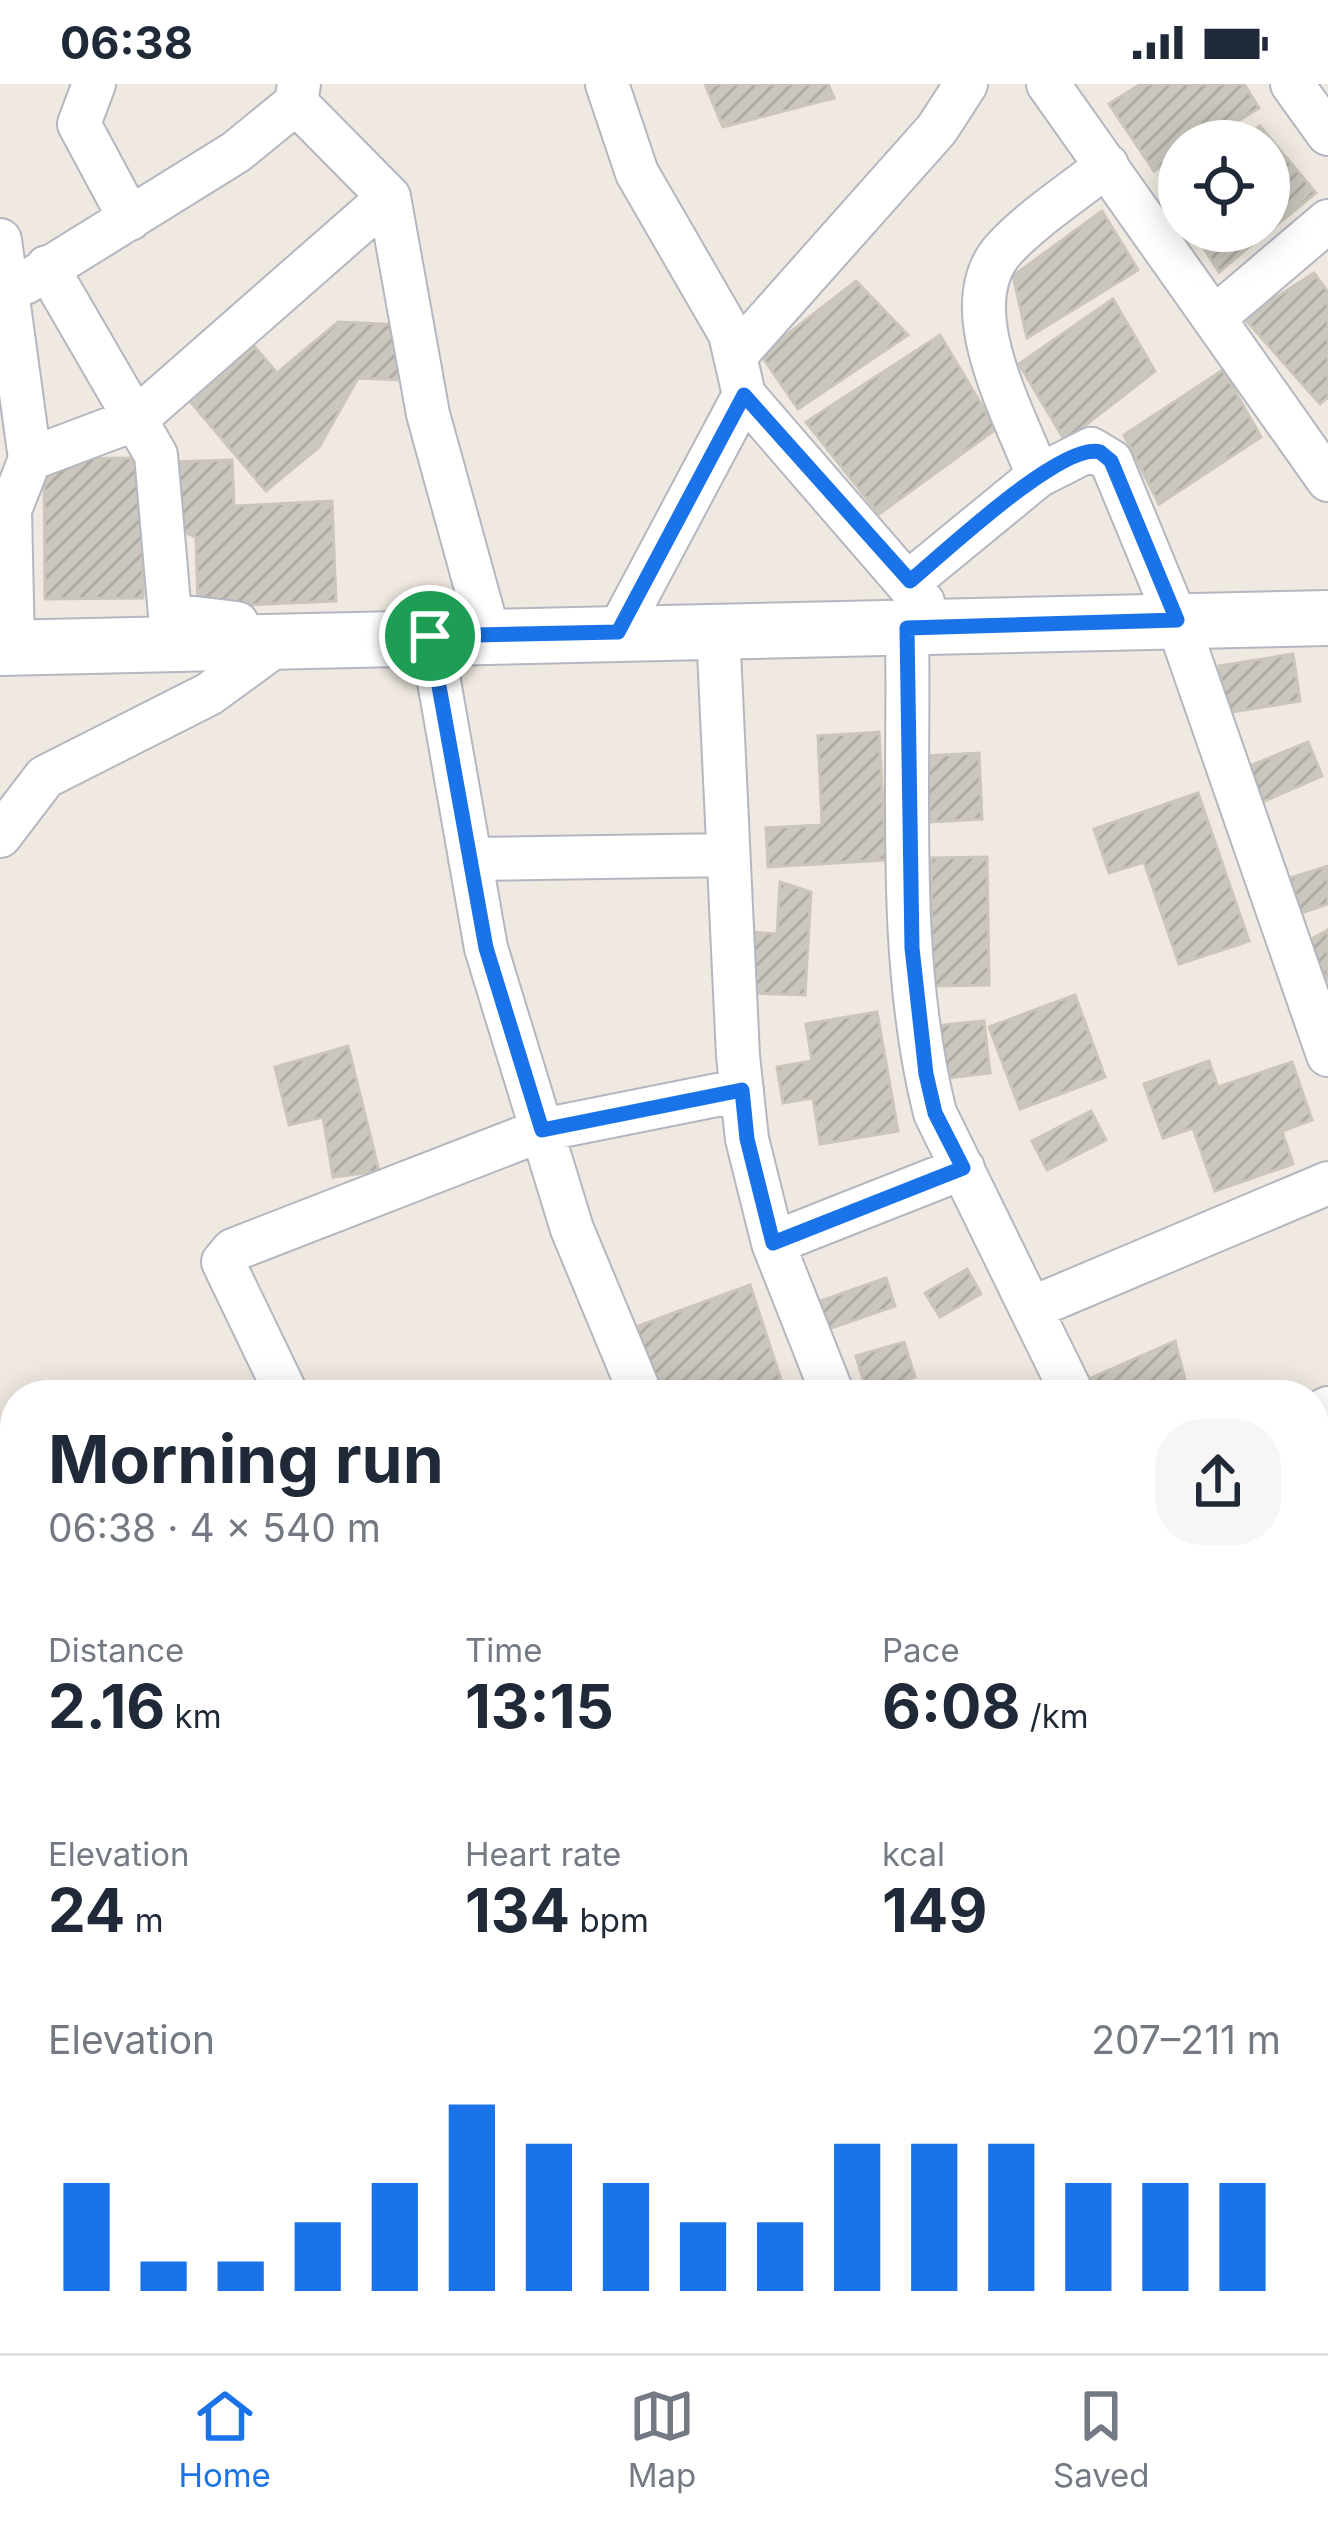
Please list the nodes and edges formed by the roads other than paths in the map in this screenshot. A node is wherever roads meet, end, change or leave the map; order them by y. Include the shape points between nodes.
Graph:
1 (94, 84) edge
2 (607, 84) edge
3 (966, 84) edge
4 (1048, 84) edge
5 (1292, 84) edge
6 (298, 93) edge
7 (1328, 134) edge
8 (1107, 165) junction
9 (389, 196) junction
10 (130, 219) junction
11 (1328, 221) edge
12 (0, 240) edge
13 (46, 267) junction
14 (5, 299) junction
15 (1215, 317) junction
16 (740, 375) junction
17 (136, 419) junction
18 (30, 459) junction
19 (1038, 476) junction
20 (1328, 479) edge
21 (919, 612) junction
22 (1328, 618) edge
23 (1177, 620) junction
24 (718, 630) junction
25 (618, 632) junction
26 (489, 634) junction
27 (430, 636) junction
28 (357, 638) junction
29 (283, 640) junction
30 (6, 648) edge
31 (0, 836) edge
32 (728, 855) junction
33 (470, 859) junction
34 (1328, 1055) edge
35 (742, 1090) junction
36 (542, 1130) junction
37 (963, 1168) junction
38 (1328, 1183) edge
39 (773, 1243) junction
40 (1034, 1307) junction
41 (280, 1380) edge
42 (635, 1380) edge
43 (827, 1380) edge
44 (1066, 1380) edge

1 - 10 street via 79,124
2 - 16 street via 637,172 718,308
3 - 16 street
4 - 8 street
5 - 7 street
6 - 9 street
6 - 10 street via 236,152
8 - 15 street
8 - 19 street via 1003,250 980,303
9 - 17 street
9 - 26 street via 428,414
10 - 13 street
11 - 15 street
12 - 14 street
13 - 14 street
13 - 17 street
14 - 18 street
15 - 20 street
16 - 21 street
16 - 25 street
17 - 18 street
17 - 28 street via 156,455 170,615
18 - 30 street via 10,510
19 - 21 street
19 - 23 street via 1091,449 1111,461
21 - 23 street
21 - 24 street
21 - 37 street via 912,948 935,1113
22 - 23 street
23 - 34 street
24 - 25 street
24 - 32 street
25 - 26 street
26 - 27 street
27 - 28 street
27 - 33 street
28 - 29 street
29 - 30 street
29 - 31 street via 209,694 45,777
32 - 33 street
32 - 35 street
33 - 36 street via 486,948
35 - 36 street
35 - 39 street
36 - 41 street via 233,1250 224,1262
36 - 42 street
37 - 39 street
37 - 40 street
38 - 40 street
39 - 43 street
40 - 44 street

